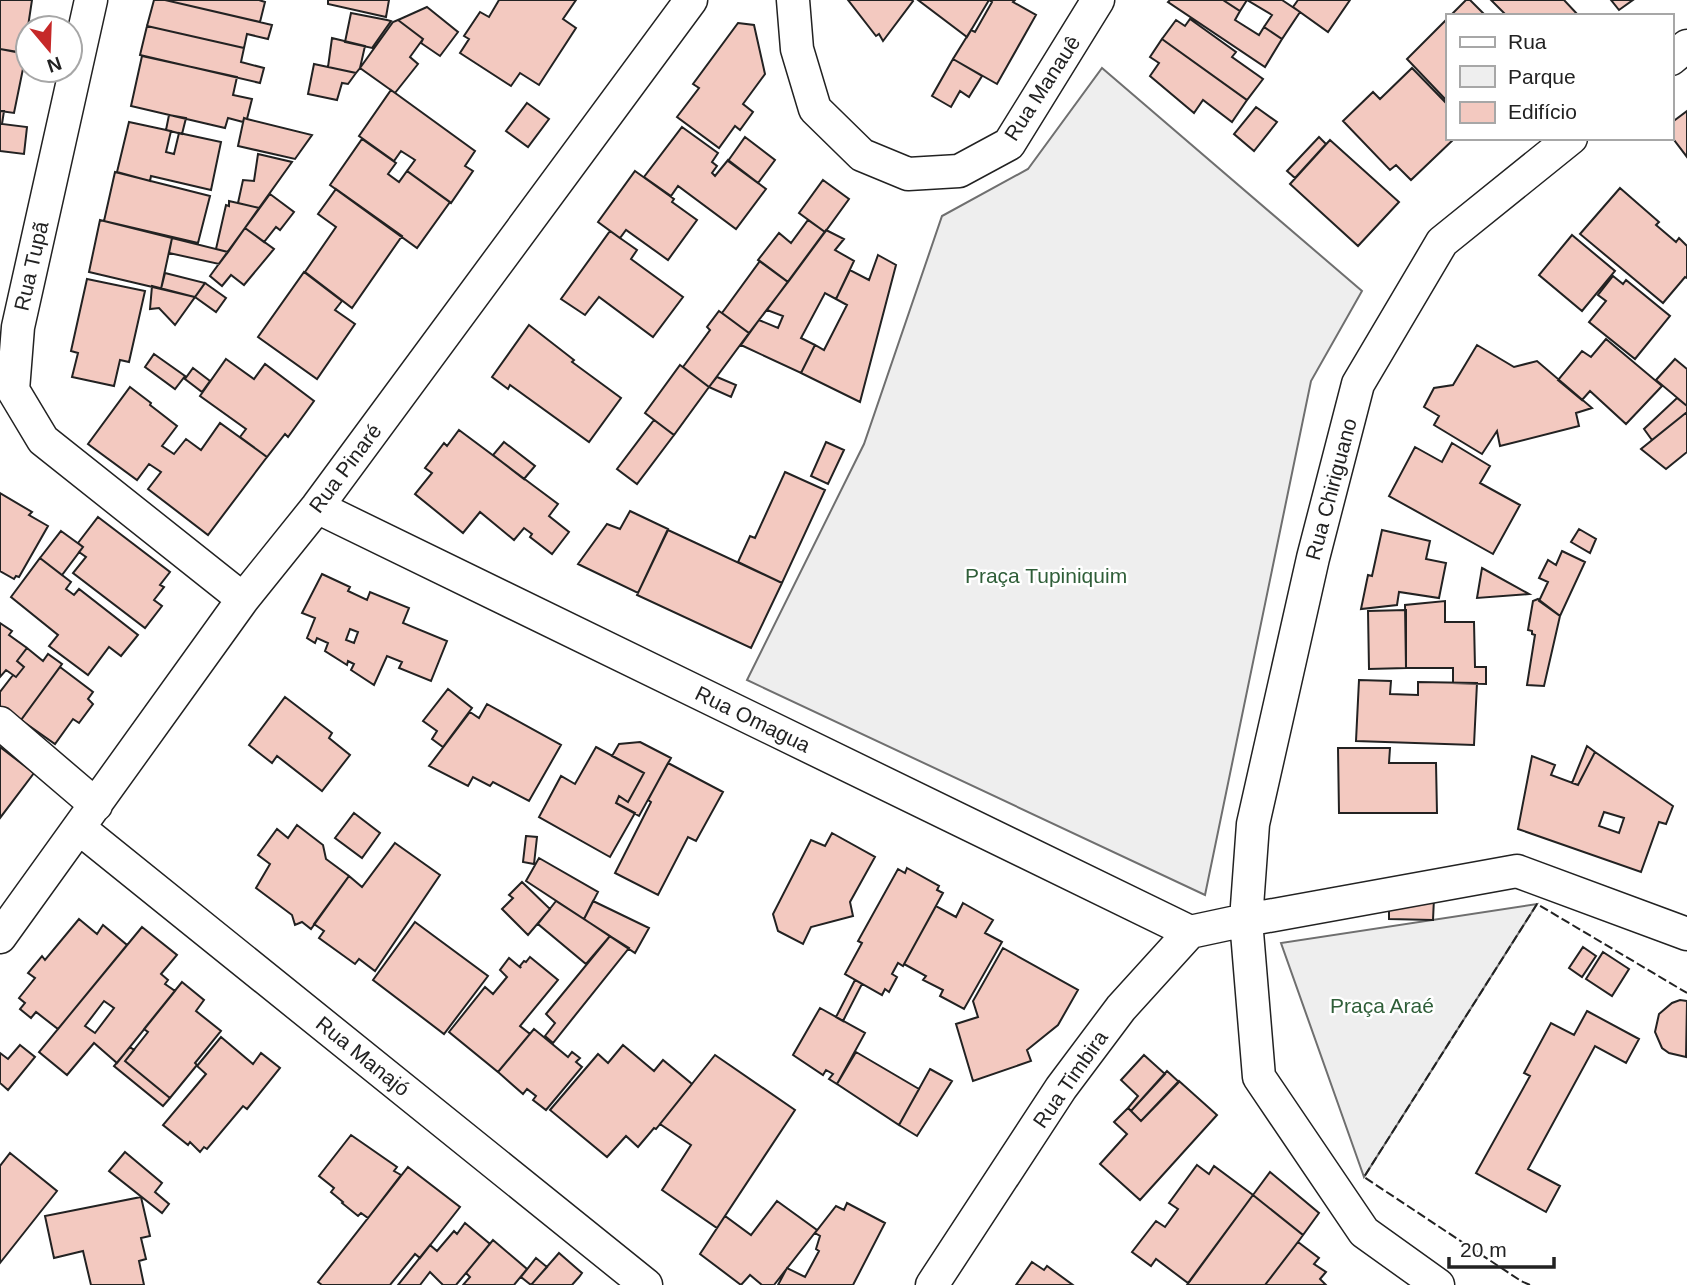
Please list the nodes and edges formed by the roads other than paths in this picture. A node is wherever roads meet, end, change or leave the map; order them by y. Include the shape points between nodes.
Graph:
1 (90, 0) edge
2 (691, 0) edge
3 (793, 0) edge
4 (1098, 0) edge
5 (1687, 46) edge
6 (1673, 57) edge
7 (1570, 140) edge
8 (317, 506) junction
9 (243, 599) junction
10 (0, 723) edge
11 (87, 816) junction
12 (1246, 920) junction
13 (1190, 932) junction
14 (1687, 934) edge
15 (0, 937) edge
16 (646, 1285) edge
17 (932, 1285) edge
18 (1438, 1285) edge

1 - 9 street, Rua Tupã via 18,327 13,390 43,440
2 - 8 street, Rua Pinaré
3 - 4 street, Rua Manauê via 797,49 815,109 862,155 908,174 959,171 1009,145
5 - 6 street
7 - 12 street, Rua Chiriguano via 1442,242 1358,384 1312,558 1253,824
8 - 9 street, Rua Pinaré
8 - 13 street, Rua Omagua
9 - 11 street, Rua Pinaré
10 - 11 street, Rua Manajó
11 - 15 street, Rua Pinaré
11 - 16 street, Rua Manajó
12 - 13 street
12 - 14 street via 1517,871
12 - 18 street via 1259,1077 1364,1232
13 - 17 street, Rua Timbira via 1121,1008 1061,1088

